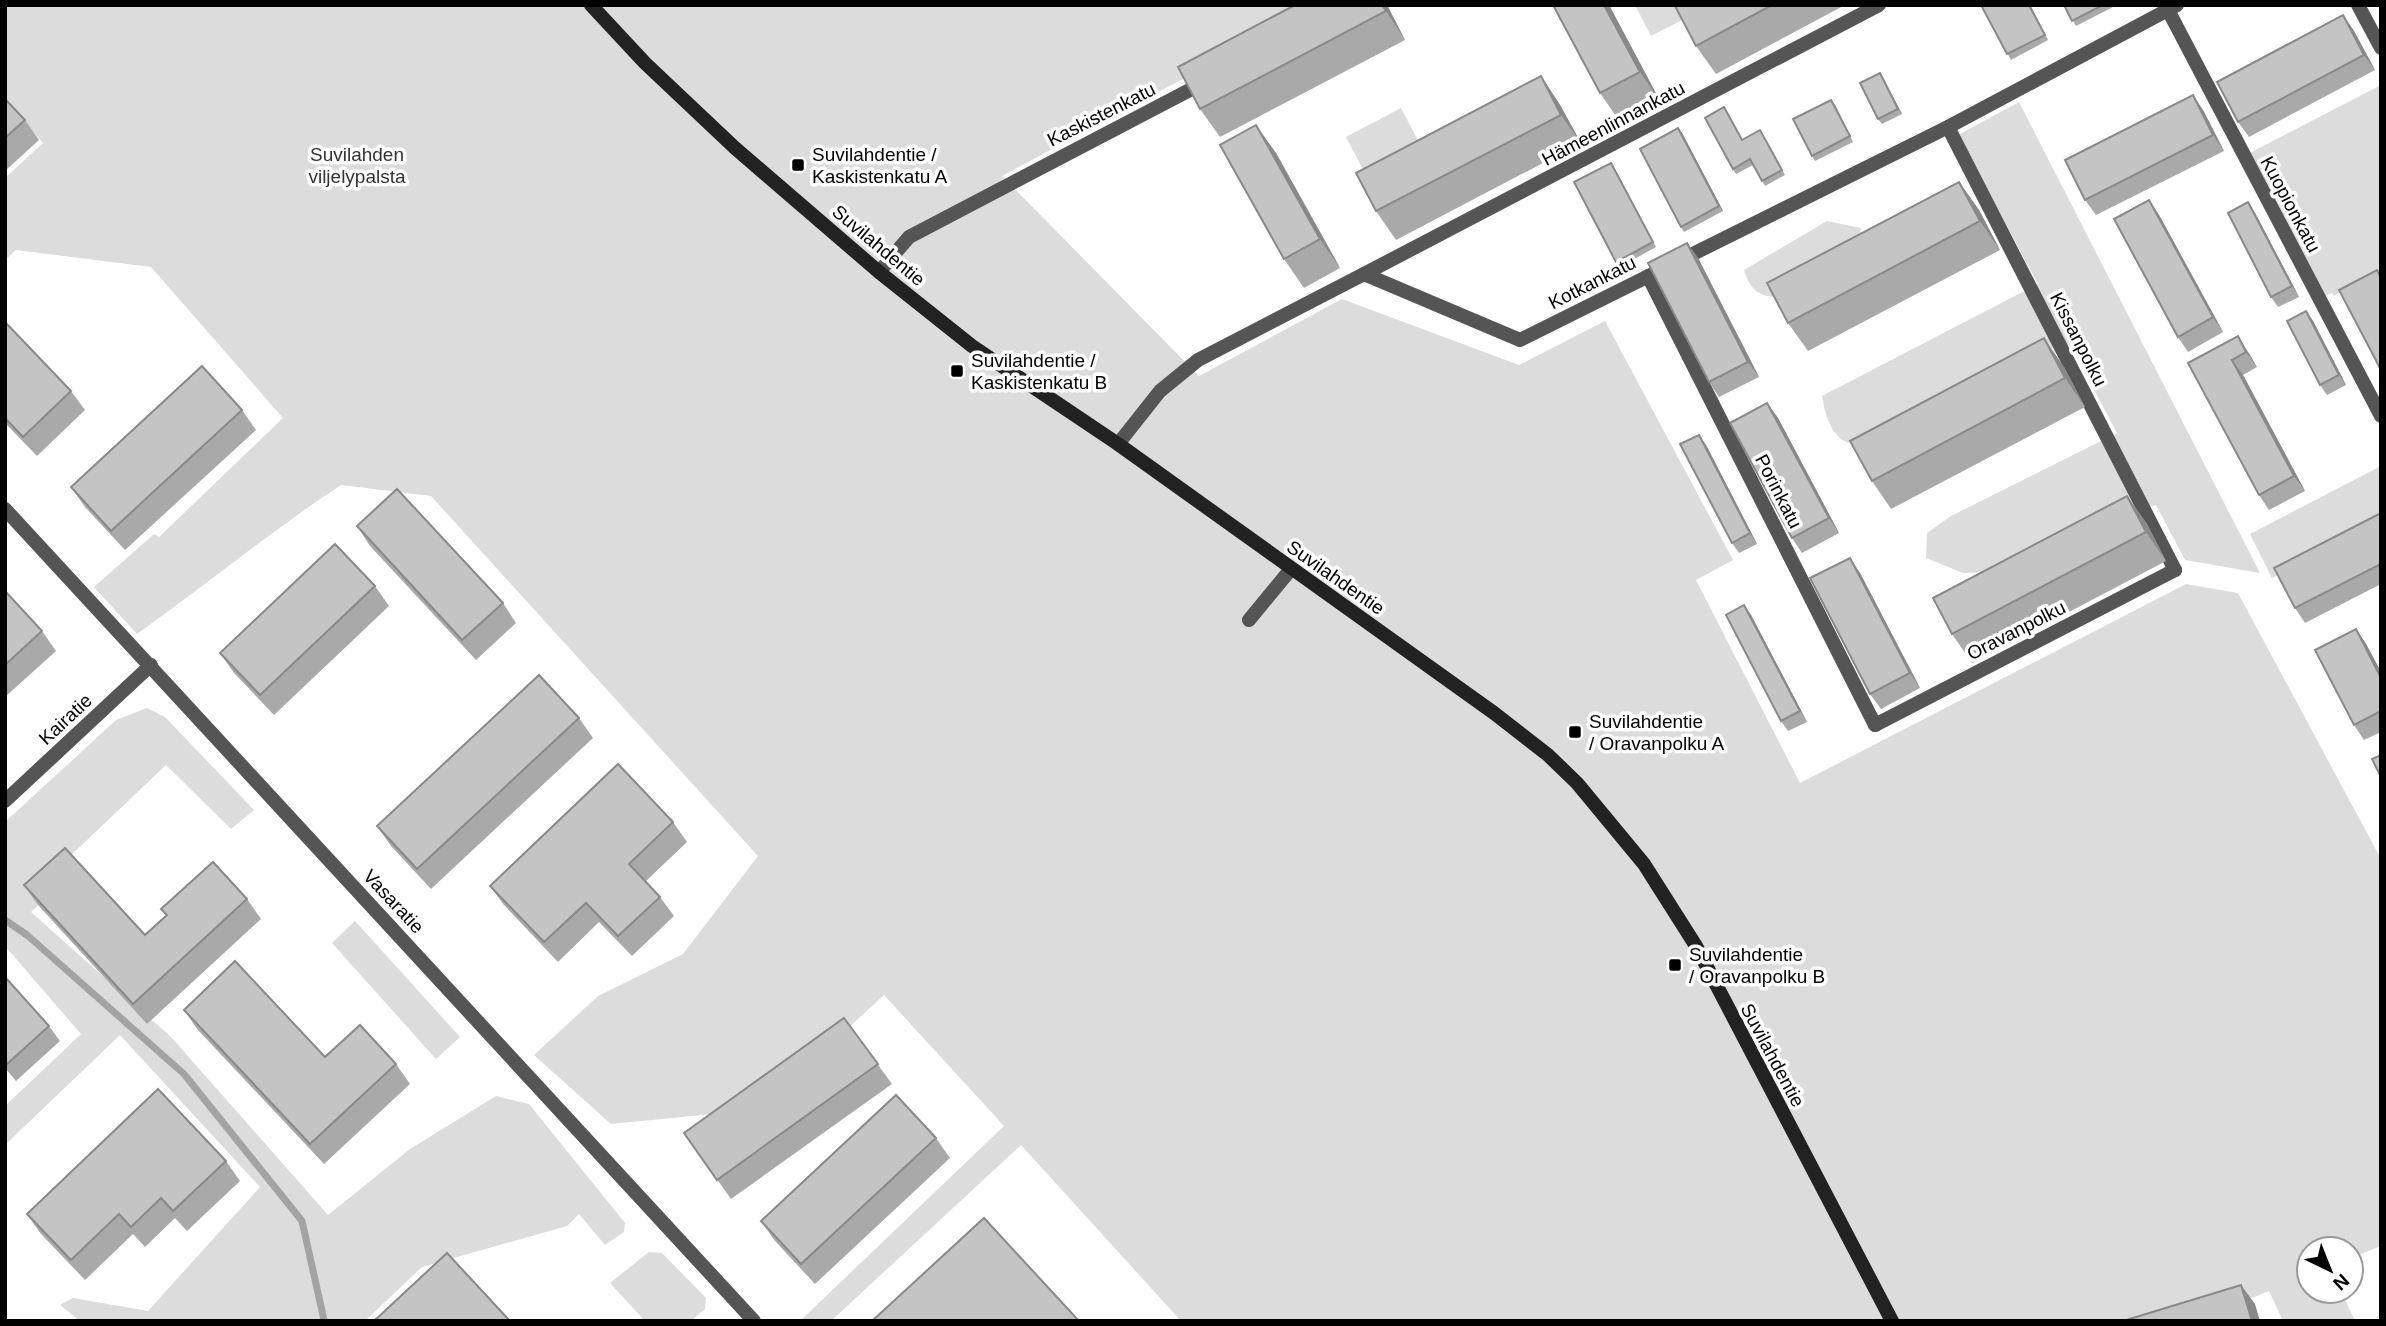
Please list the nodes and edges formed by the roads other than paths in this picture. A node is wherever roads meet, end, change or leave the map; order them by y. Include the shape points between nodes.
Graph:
1 (591, 5) edge
2 (1879, 5) edge
3 (2358, 5) edge
4 (2172, 8) edge
5 (2381, 48) edge
6 (1217, 76) edge
7 (1948, 127) junction
8 (879, 272) junction
9 (1364, 274) junction
10 (1648, 276) junction
11 (2381, 416) edge
12 (1118, 444) junction
13 (5, 509) edge
14 (1290, 569) junction
15 (2175, 570) joint
16 (1249, 620) dead end
17 (151, 665) junction
18 (1875, 724) joint
19 (5, 801) edge
20 (754, 1321) edge
21 (1892, 1321) edge

1 - 8 street, Suvilahdentie via 735,148
2 - 9 street, Hämeenlinnankatu
3 - 5 street
4 - 7 street, Kotkankatu
4 - 11 street, Kuopionkatu
6 - 8 street, Kaskistenkatu via 909,237
7 - 10 street, Kotkankatu
7 - 15 street, Kissanpolku
8 - 12 street, Suvilahdentie via 972,346
9 - 10 street, Kotkankatu via 1520,340
9 - 12 street via 1198,360 1160,391
10 - 18 street, Porinkatu
12 - 14 street, Suvilahdentie
13 - 17 street, Vasaratie
14 - 16 street
14 - 21 street, Suvilahdentie via 1548,755 1611,821 1696,946
15 - 18 street, Oravanpolku
17 - 19 street, Kairatie
17 - 20 street, Vasaratie

